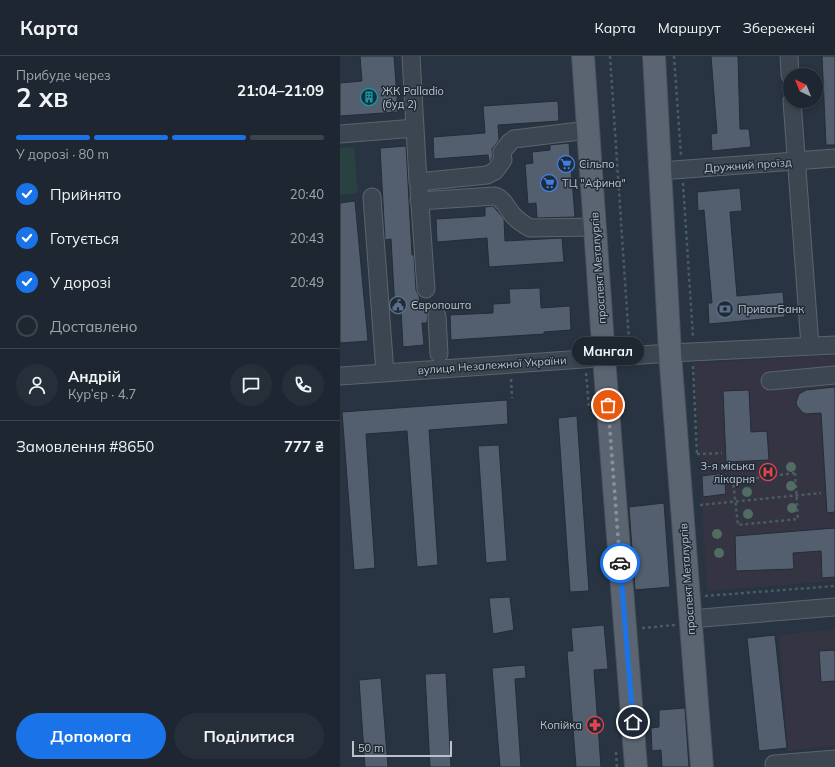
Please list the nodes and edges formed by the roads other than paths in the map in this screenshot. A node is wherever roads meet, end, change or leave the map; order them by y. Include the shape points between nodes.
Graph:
1 (411, 56) edge
2 (583, 56) edge
3 (654, 56) edge
4 (789, 56) edge
5 (790, 68) edge
6 (792, 108) edge
7 (415, 128) junction
8 (588, 130) junction
9 (340, 134) edge
10 (835, 158) edge
11 (796, 161) junction
12 (660, 171) junction
13 (418, 182) junction
14 (372, 197) dead end
15 (419, 201) junction
16 (595, 228) junction
17 (426, 289) dead end
18 (436, 316) dead end
19 (835, 345) edge
20 (810, 346) junction
21 (670, 353) junction
22 (439, 354) dead end
23 (604, 358) junction
24 (385, 373) junction
25 (835, 375) edge
26 (340, 376) edge
27 (770, 380) dead end
28 (835, 607) edge
29 (685, 622) junction
30 (633, 629) junction
31 (835, 759) edge
32 (774, 764) dead end
33 (636, 767) edge
34 (644, 767) edge
35 (702, 767) edge

1 - 7 street
2 - 8 main road, проспект Металургів
3 - 12 main road, проспект Металургів
4 - 5 street
6 - 11 street
7 - 9 street
7 - 13 street
8 - 13 street via 514,139 502,152 503,160 496,171 487,175
8 - 16 main road, проспект Металургів
10 - 11 street, Дружний проїзд
11 - 12 street, Дружний проїзд
11 - 20 street
12 - 21 main road, проспект Металургів
13 - 15 street
14 - 24 street
15 - 16 street via 495,196 500,198 522,224 530,228
15 - 17 street
16 - 23 main road, проспект Металургів
18 - 22 street
19 - 20 street, вулиця Незалежної України
20 - 21 street, вулиця Незалежної України
21 - 23 street, вулиця Незалежної України
21 - 29 main road, проспект Металургів
23 - 24 street, вулиця Незалежної України
23 - 30 main road, проспект Металургів
24 - 26 street, вулиця Незалежної України
25 - 27 street
28 - 29 street
29 - 35 main road, проспект Металургів
30 - 33 main road, проспект Металургів
30 - 34 street via 646,758
31 - 32 street

